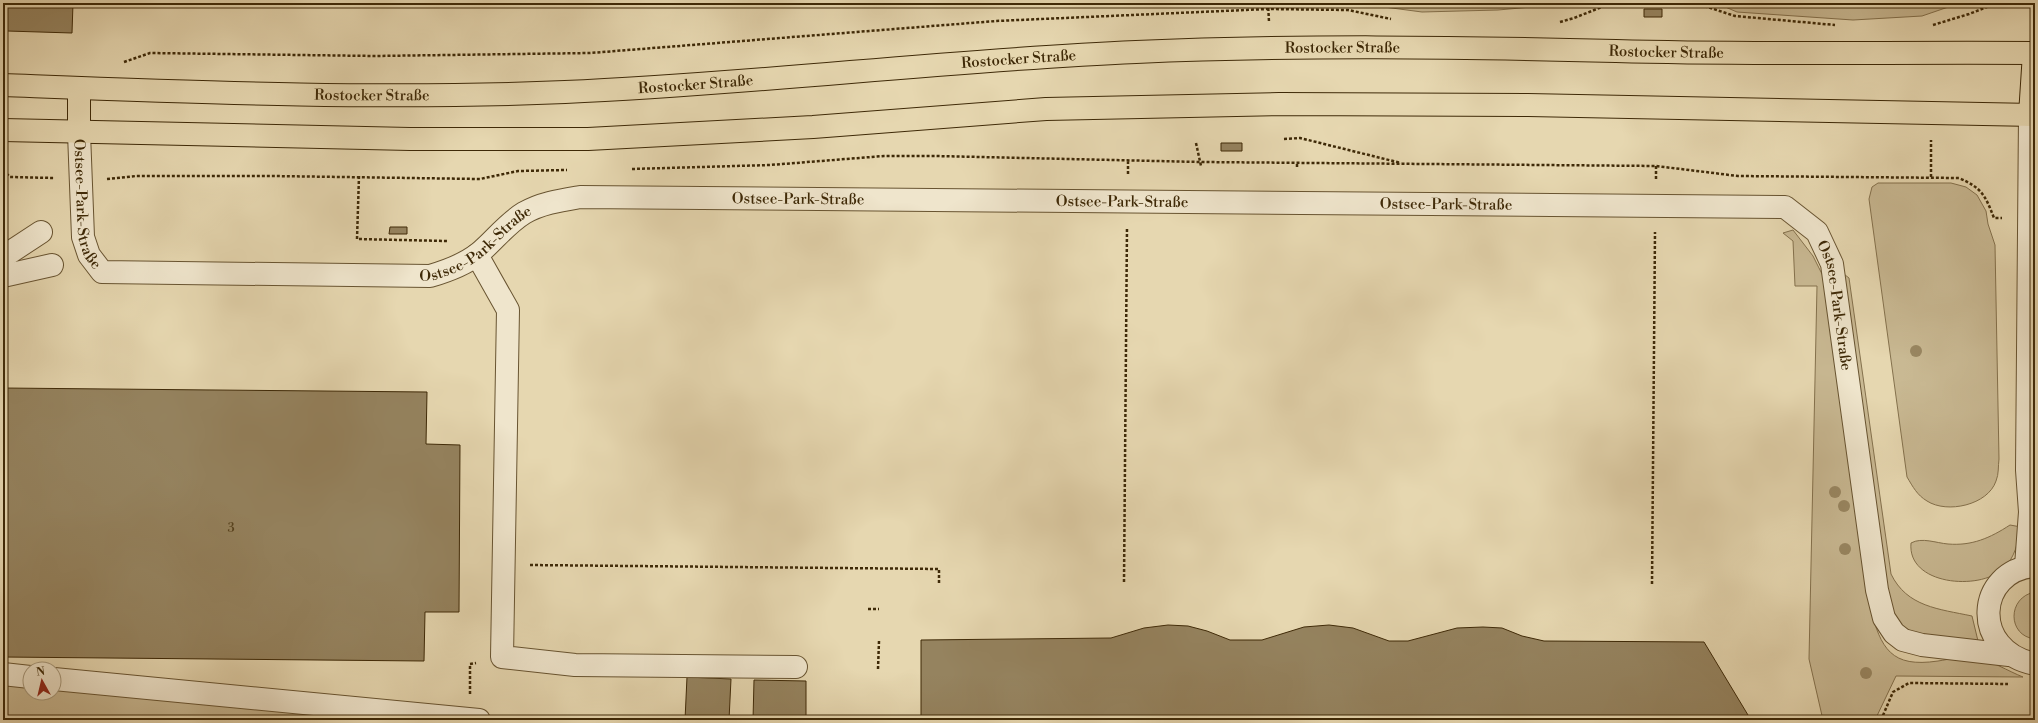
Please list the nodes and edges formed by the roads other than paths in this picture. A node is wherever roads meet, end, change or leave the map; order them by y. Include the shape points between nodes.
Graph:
1 (2035, 52) edge
2 (3, 85) edge
3 (79, 88) junction
4 (2033, 115) edge
5 (3, 130) edge
6 (79, 133) junction
7 (41, 232) dead end
8 (477, 255) junction
9 (3, 257) edge
10 (52, 265) dead end
11 (3, 276) edge
12 (2030, 566) edge
13 (2009, 655) junction
14 (2035, 664) edge
15 (796, 667) dead end
16 (3, 674) edge
17 (22, 676) edge
18 (62, 680) edge
19 (474, 720) edge

1 - 3 main road, Rostocker Straße via 1756,53 1269,48 967,61 565,92 304,95
1 - 4 main road, Rostocker Straße
2 - 3 main road, Rostocker Straße
3 - 6 main road, Ostsee-Park-Straße
4 - 6 main road via 1528,105 1279,104 1046,109 813,127 588,139 410,139
4 - 12 street, Ostsee-Park-Straße via 2029,219 2027,470
5 - 6 main road
6 - 8 street, Ostsee-Park-Straße via 83,237 89,255 102,272 430,276 455,268
7 - 9 street
8 - 13 street, Ostsee-Park-Straße via 524,213 580,196 1785,207 1817,232 1832,264 1877,590 1884,618 1894,633 1903,640 1922,645
8 - 15 street via 508,310 502,657 575,665
10 - 11 street
12 - 13 street, Ostsee-Park-Straße via 2013,572 2002,580 1989,604 1991,632
13 - 14 street, Ostsee-Park-Straße via 2022,662
16 - 17 street
18 - 19 street

